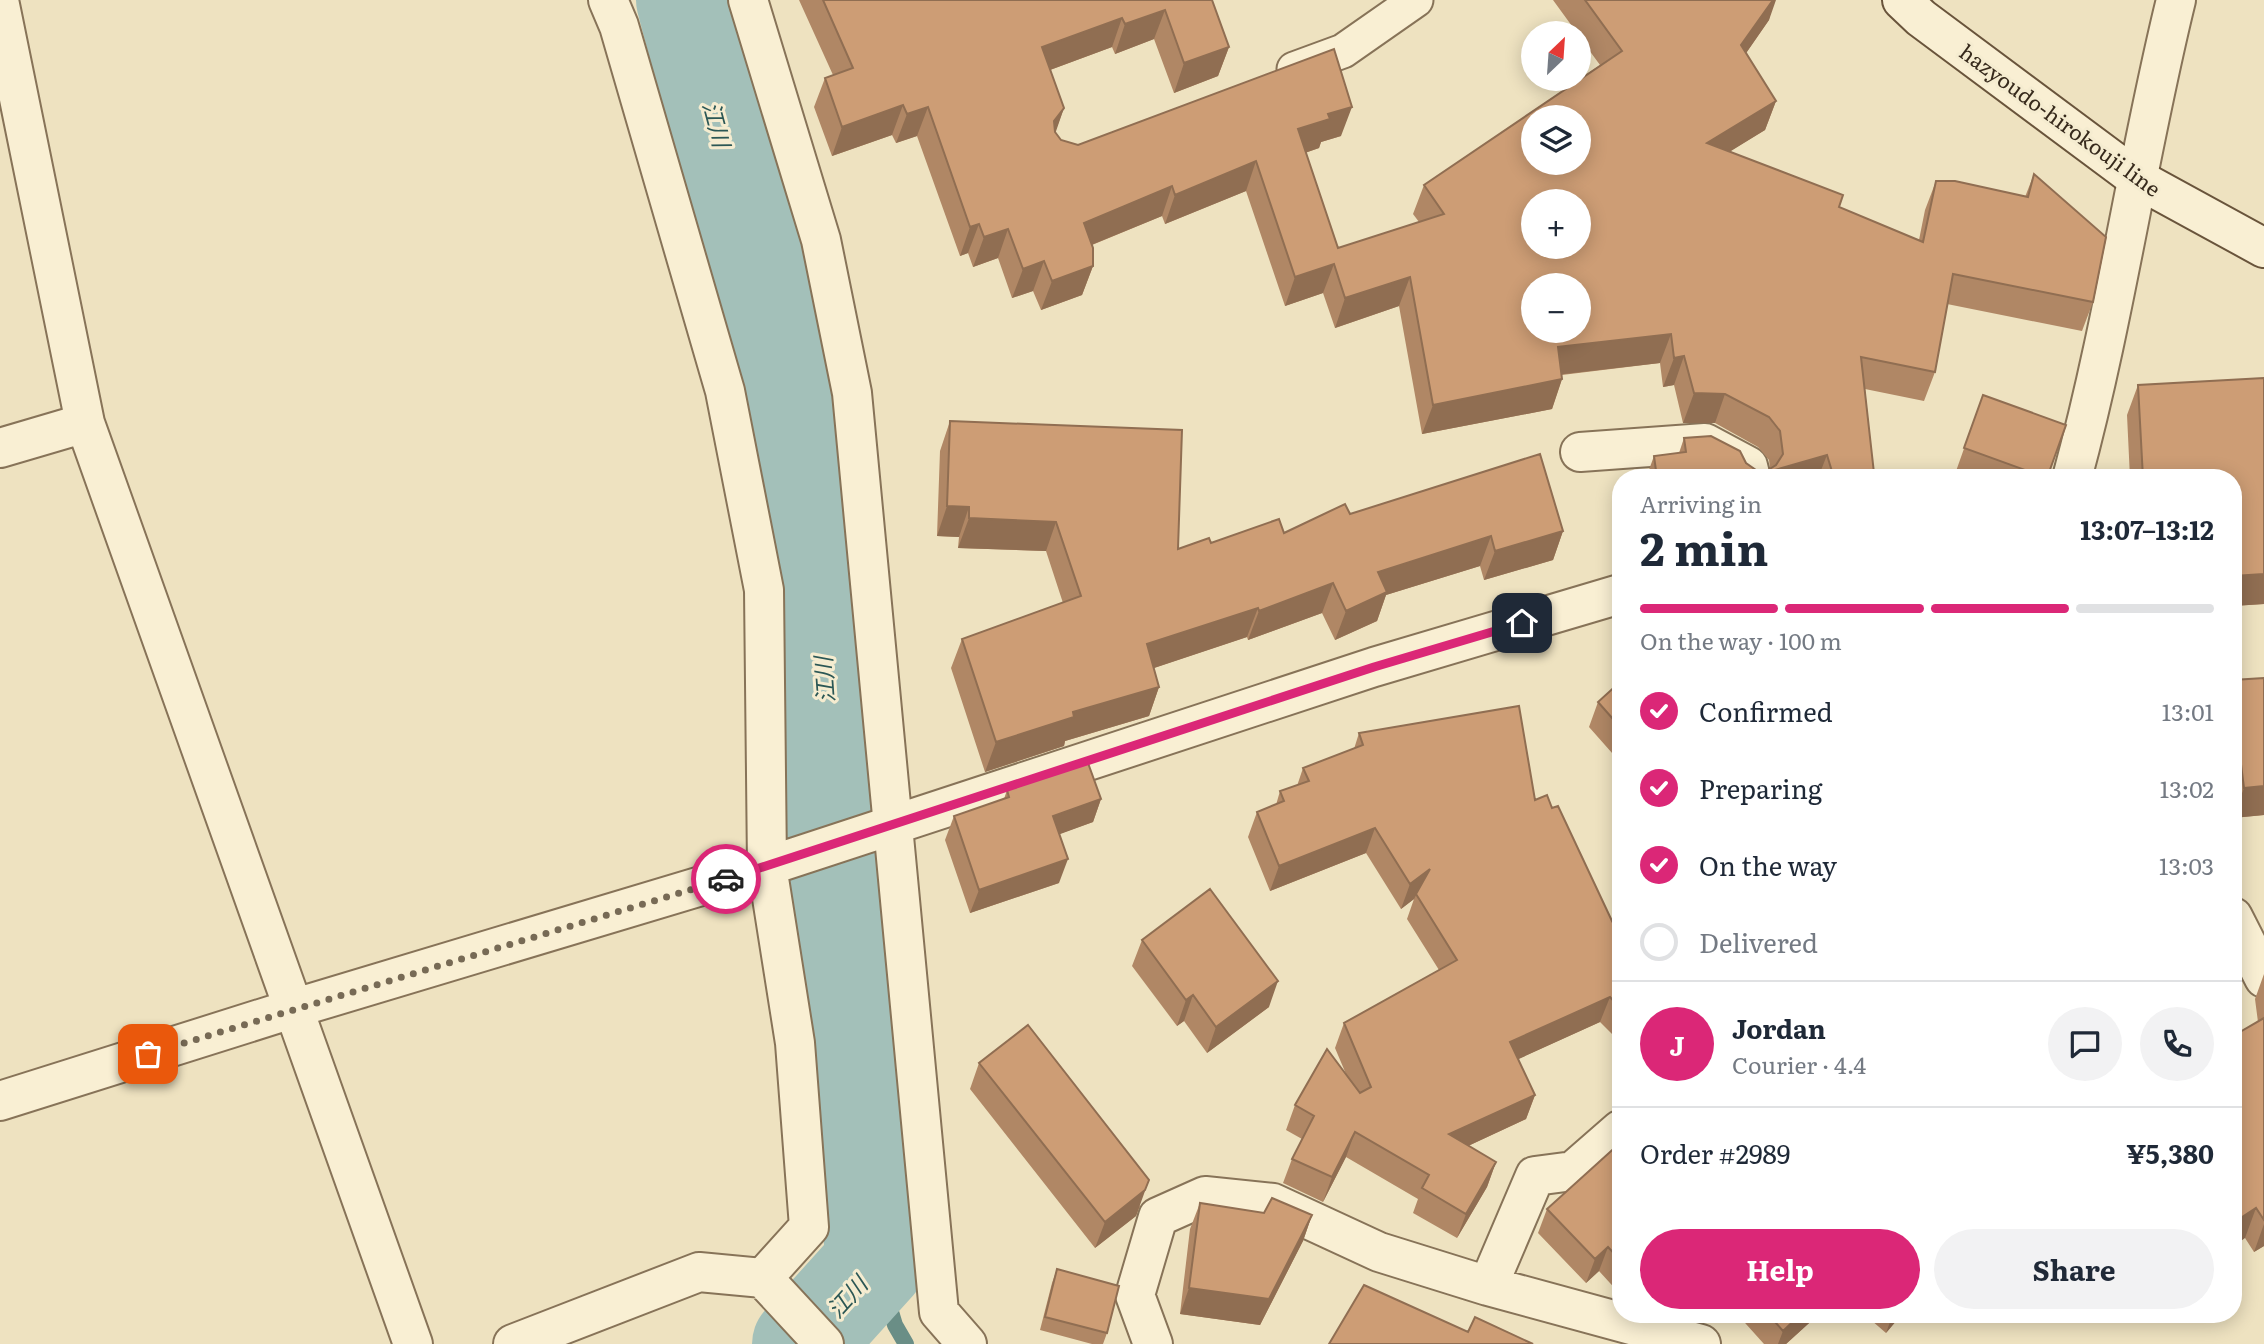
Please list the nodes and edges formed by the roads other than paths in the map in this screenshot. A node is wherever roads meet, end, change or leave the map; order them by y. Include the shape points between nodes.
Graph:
1 (608, 0) edge
2 (748, 0) edge
3 (1416, 0) edge
4 (2176, 0) edge
5 (0, 5) edge
6 (1916, 6) edge
7 (1266, 79) edge
8 (2136, 178) junction
9 (2264, 248) edge
10 (85, 423) junction
11 (0, 448) edge
12 (1580, 453) dead end
13 (1749, 469) edge
14 (2074, 469) edge
15 (1612, 596) edge
16 (892, 826) junction
17 (769, 866) junction
18 (2242, 935) edge
19 (2264, 978) edge
20 (295, 1008) junction
21 (0, 1101) edge
22 (1612, 1137) edge
23 (764, 1279) junction
24 (1488, 1286) junction
25 (1612, 1320) edge
26 (1624, 1323) edge
27 (414, 1344) edge
28 (513, 1344) edge
29 (824, 1344) edge
30 (967, 1344) edge
31 (1153, 1344) edge
32 (1701, 1344) edge

1 - 17 street via 620,26 724,391 764,590
2 - 16 street via 821,240 852,393
3 - 7 lane via 1343,51
4 - 8 street
5 - 10 street
6 - 8 street, hazyoudo-hirokouji line
8 - 9 street, hazyoudo-hirokouji line
8 - 14 street
10 - 11 street
10 - 20 street
12 - 13 street via 1705,443
15 - 16 street via 1374,667
16 - 17 street
16 - 30 street via 939,1312
17 - 20 street
17 - 23 street via 795,1043 809,1227
18 - 19 street
20 - 21 street
20 - 27 street
22 - 24 street via 1573,1171 1535,1176
23 - 28 street via 699,1272
23 - 29 street
24 - 25 street
24 - 31 street via 1379,1252 1273,1203 1205,1196 1158,1217 1135,1295
26 - 32 street

